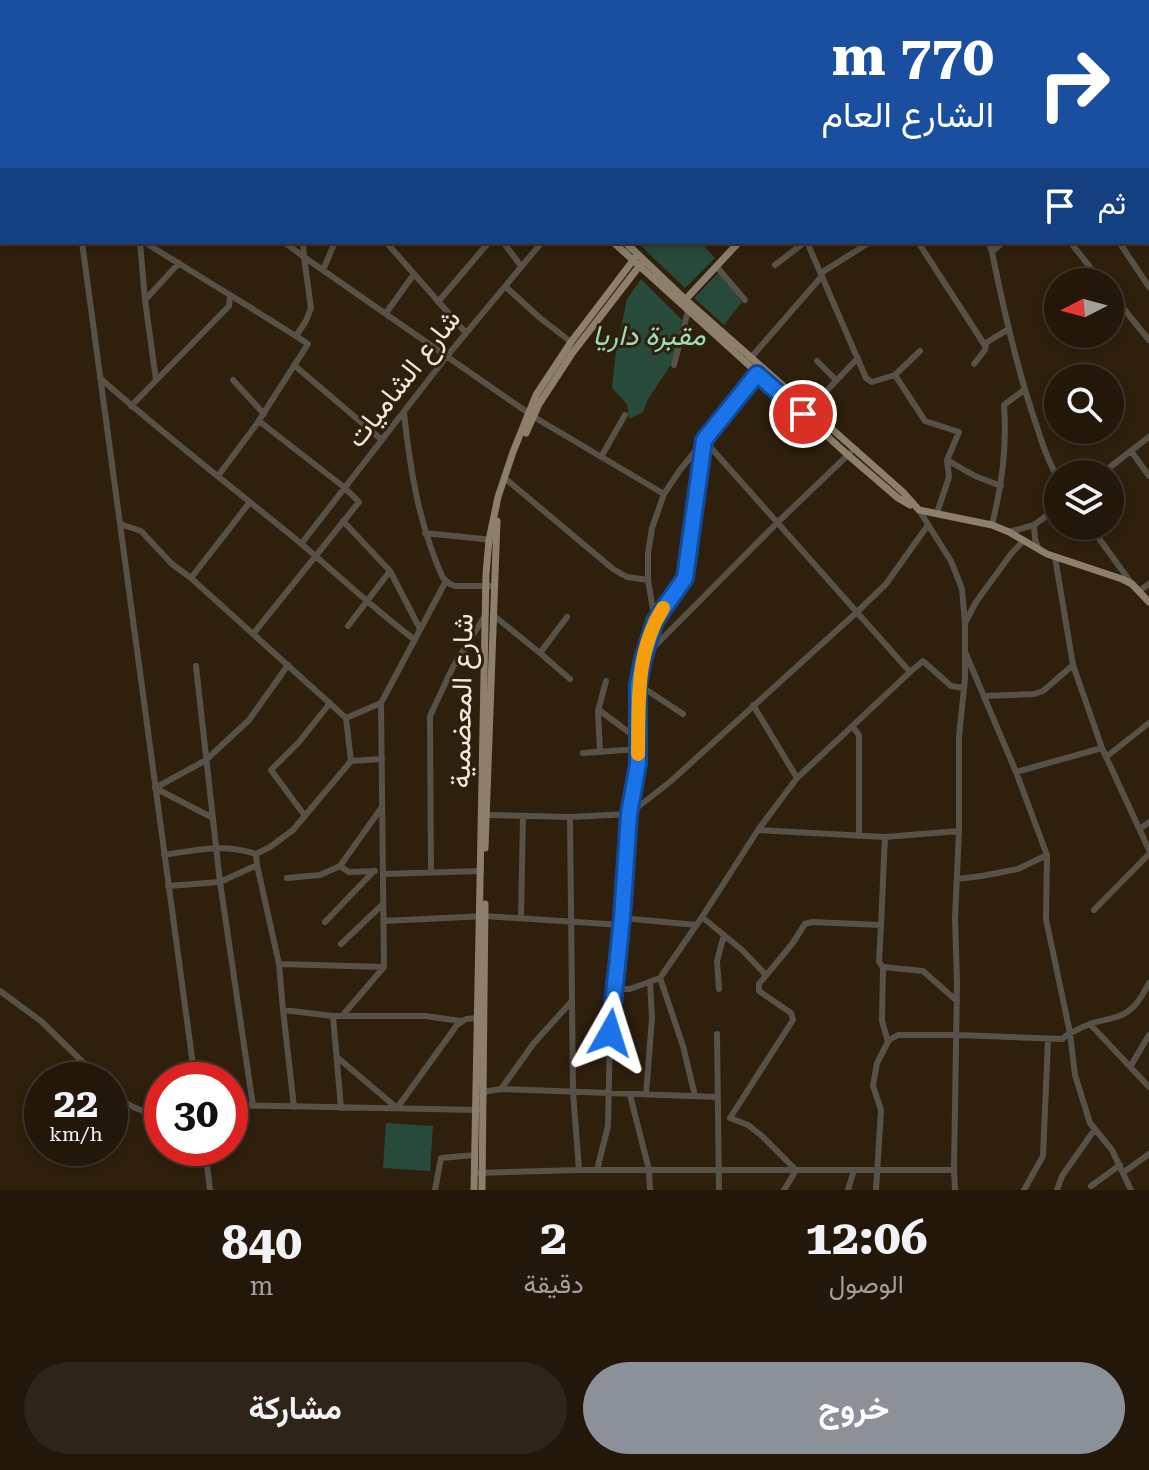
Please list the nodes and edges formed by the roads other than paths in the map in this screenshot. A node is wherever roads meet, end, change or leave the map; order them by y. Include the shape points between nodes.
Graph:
1 (82, 244) edge
2 (142, 244) edge
3 (146, 244) edge
4 (287, 244) edge
5 (303, 244) edge
6 (334, 244) edge
7 (388, 244) edge
8 (487, 244) edge
9 (504, 244) edge
10 (540, 244) edge
11 (737, 244) edge
12 (803, 244) edge
13 (807, 244) edge
14 (867, 244) edge
15 (919, 244) edge
16 (989, 244) edge
17 (1001, 244) edge
18 (1072, 244) edge
19 (1120, 244) edge
20 (629, 246) edge
21 (992, 252) junction
22 (304, 257) junction
23 (639, 260) junction
24 (179, 263) junction
25 (775, 265) dead end
26 (521, 266) junction
27 (716, 266) junction
28 (1091, 268) edge
29 (323, 270) junction
30 (414, 274) junction
31 (822, 275) junction
32 (506, 287) junction
33 (1149, 287) edge
34 (230, 295) junction
35 (145, 300) junction
36 (745, 300) dead end
37 (438, 302) junction
38 (683, 302) junction
39 (1124, 309) edge
40 (688, 311) junction
41 (386, 313) junction
42 (1007, 330) junction
43 (466, 333) junction
44 (296, 336) junction
45 (1149, 340) edge
46 (571, 342) junction
47 (986, 343) junction
48 (920, 351) dead end
49 (447, 356) junction
50 (858, 358) junction
51 (748, 360) junction
52 (817, 361) dead end
53 (974, 364) dead end
54 (294, 365) junction
55 (674, 365) dead end
56 (760, 371) junction
57 (895, 375) junction
58 (100, 378) junction
59 (156, 380) junction
60 (233, 380) dead end
61 (836, 380) junction
62 (1024, 390) junction
63 (131, 406) junction
64 (809, 409) junction
65 (404, 412) junction
66 (264, 414) junction
67 (531, 415) junction
68 (625, 415) dead end
69 (259, 421) junction
70 (1149, 437) edge
71 (382, 440) junction
72 (704, 440) junction
73 (1131, 451) junction
74 (851, 452) junction
75 (601, 457) junction
76 (947, 460) junction
77 (1049, 460) edge
78 (1119, 460) edge
79 (218, 476) junction
80 (1149, 476) edge
81 (507, 480) junction
82 (1001, 486) junction
83 (345, 488) junction
84 (664, 494) junction
85 (250, 502) junction
86 (919, 510) junction
87 (937, 513) junction
88 (1044, 518) edge
89 (343, 521) junction
90 (778, 522) junction
91 (120, 524) junction
92 (928, 525) junction
93 (992, 525) junction
94 (1034, 525) junction
95 (1009, 532) junction
96 (425, 533) junction
97 (492, 540) junction
98 (1024, 540) junction
99 (1100, 540) edge
100 (301, 544) junction
101 (1039, 550) junction
102 (315, 556) junction
103 (1055, 557) junction
104 (390, 571) junction
105 (191, 578) junction
106 (648, 580) junction
107 (446, 581) junction
108 (1132, 584) junction
109 (1149, 584) edge
110 (490, 586) junction
111 (1139, 591) junction
112 (366, 602) junction
113 (1149, 602) edge
114 (857, 612) junction
115 (489, 615) junction
116 (567, 617) dead end
117 (655, 621) junction
118 (965, 623) junction
119 (348, 626) dead end
120 (420, 629) junction
121 (253, 634) junction
122 (415, 640) junction
123 (965, 652) junction
124 (540, 653) junction
125 (643, 659) junction
126 (288, 665) junction
127 (1073, 665) junction
128 (196, 666) dead end
129 (910, 672) junction
130 (570, 679) dead end
131 (606, 681) dead end
132 (638, 685) junction
133 (964, 688) junction
134 (984, 696) junction
135 (330, 703) junction
136 (381, 703) junction
137 (753, 705) junction
138 (599, 710) junction
139 (683, 714) dead end
140 (346, 718) junction
141 (1149, 723) edge
142 (852, 726) junction
143 (638, 739) junction
144 (1102, 748) junction
145 (638, 749) junction
146 (600, 752) junction
147 (583, 753) dead end
148 (1106, 757) junction
149 (382, 759) junction
150 (206, 760) junction
151 (351, 761) junction
152 (1016, 772) junction
153 (797, 778) junction
154 (155, 788) junction
155 (382, 807) junction
156 (484, 814) junction
157 (629, 814) junction
158 (305, 816) junction
159 (523, 816) junction
160 (570, 817) junction
161 (213, 818) junction
162 (1149, 822) edge
163 (1140, 829) junction
164 (758, 830) junction
165 (959, 831) junction
166 (859, 836) junction
167 (885, 837) junction
168 (216, 847) junction
169 (1149, 852) edge
170 (256, 854) junction
171 (164, 855) junction
172 (1047, 855) junction
173 (257, 865) junction
174 (340, 866) junction
175 (374, 871) junction
176 (481, 871) junction
177 (383, 872) junction
178 (431, 872) junction
179 (287, 878) dead end
180 (957, 879) junction
181 (220, 882) junction
182 (168, 886) junction
183 (383, 904) junction
184 (1094, 910) dead end
185 (482, 916) junction
186 (702, 917) junction
187 (521, 918) junction
188 (384, 921) junction
189 (571, 921) junction
190 (622, 921) junction
191 (325, 922) dead end
192 (697, 925) junction
193 (881, 925) junction
194 (724, 935) junction
195 (341, 944) dead end
196 (279, 964) junction
197 (384, 967) junction
198 (883, 967) junction
199 (766, 975) junction
200 (660, 978) junction
201 (650, 982) junction
202 (1149, 983) edge
203 (614, 989) junction
204 (719, 989) dead end
205 (0, 991) edge
206 (957, 1001) junction
207 (571, 1002) junction
208 (283, 1010) junction
209 (333, 1016) junction
210 (342, 1016) junction
211 (478, 1018) junction
212 (461, 1021) junction
213 (1090, 1024) junction
214 (1070, 1033) junction
215 (717, 1034) dead end
216 (957, 1035) junction
217 (1149, 1035) edge
218 (1048, 1040) junction
219 (888, 1042) junction
220 (338, 1058) junction
221 (83, 1062) edge
222 (192, 1062) edge
223 (1130, 1067) junction
224 (1149, 1087) edge
225 (501, 1089) junction
226 (483, 1092) junction
227 (573, 1092) junction
228 (608, 1094) junction
229 (630, 1095) junction
230 (646, 1095) junction
231 (695, 1096) junction
232 (718, 1097) junction
233 (248, 1106) edge
234 (253, 1106) junction
235 (294, 1107) junction
236 (341, 1108) junction
237 (397, 1108) junction
238 (479, 1110) junction
239 (1095, 1129) junction
240 (1149, 1154) edge
241 (475, 1155) junction
242 (207, 1166) edge
243 (1122, 1168) junction
244 (579, 1170) junction
245 (597, 1170) junction
246 (649, 1170) junction
247 (719, 1170) junction
248 (796, 1170) junction
249 (854, 1170) junction
250 (878, 1170) junction
251 (954, 1170) junction
252 (478, 1173) junction
253 (1091, 1186) dead end
254 (210, 1190) edge
255 (435, 1190) edge
256 (474, 1190) edge
257 (482, 1190) edge
258 (650, 1190) edge
259 (719, 1190) edge
260 (784, 1190) edge
261 (848, 1190) edge
262 (876, 1190) edge
263 (955, 1190) edge
264 (1024, 1190) edge
265 (1057, 1190) edge
266 (1131, 1190) edge

1 - 58 street
2 - 35 street
3 - 24 street
4 - 22 street
5 - 22 street
6 - 29 street
7 - 30 street
8 - 37 street
9 - 26 street
10 - 26 street, شارع الشاميات
11 - 27 main road
12 - 25 street
13 - 31 street
14 - 31 street
15 - 47 street
16 - 21 street
17 - 21 street
18 - 28 street
19 - 33 street
20 - 23 main road
21 - 42 street
22 - 29 street
22 - 44 street via 311,308
23 - 38 main road
23 - 46 main road, شارع المعضمية
23 - 67 main road, شارع المعضمية
24 - 34 street
24 - 35 street
26 - 32 street, شارع الشاميات
27 - 36 street
27 - 38 main road
29 - 41 street
30 - 37 street
30 - 41 street
31 - 50 street
31 - 51 street
32 - 43 street, شارع الشاميات
32 - 46 street
34 - 44 street
34 - 59 street via 229,306
35 - 59 street
37 - 43 street
38 - 40 main road
38 - 51 main road
39 - 45 street
40 - 51 main road
40 - 55 street
41 - 49 street
42 - 47 street
42 - 62 street
43 - 49 street, شارع الشاميات
44 - 54 street via 308,344
46 - 67 main road, شارع المعضمية via 536,395
47 - 53 street
48 - 57 street
49 - 65 street, شارع الشاميات
49 - 67 street
50 - 57 street via 872,382
50 - 61 street
51 - 56 main road
52 - 61 street
54 - 66 street
54 - 71 street
56 - 64 main road
56 - 72 street
56 - 74 main road
57 - 76 street via 925,421 959,432
58 - 63 street
58 - 91 street
59 - 63 street
60 - 66 street
61 - 64 street
62 - 77 street
62 - 82 street via 1004,405
63 - 79 street
64 - 74 main road
65 - 71 street, شارع الشاميات
65 - 96 street
66 - 69 street
67 - 75 street
67 - 81 main road, شارع المعضمية
67 - 97 main road, شارع المعضمية via 503,479
68 - 75 street
69 - 79 street
69 - 83 street
70 - 73 street
71 - 83 street, شارع الشاميات
72 - 84 street
72 - 90 street
72 - 117 street via 685,578
73 - 78 street
73 - 80 street
74 - 86 main road via 898,498
74 - 90 street
75 - 84 street
76 - 82 street
76 - 87 street via 949,477
79 - 85 street
81 - 97 main road, شارع المعضمية
81 - 106 street via 613,569
82 - 93 street
83 - 89 street via 359,502
83 - 100 street, شارع الشاميات
84 - 106 street via 650,541
85 - 100 street
85 - 105 street
86 - 87 main road
86 - 92 street
87 - 93 main road
88 - 94 street
89 - 102 street
89 - 104 street
90 - 114 street
90 - 125 street
91 - 105 street via 141,531
91 - 154 street
92 - 114 street via 886,584
92 - 118 street via 962,589
93 - 95 main road
94 - 95 street
94 - 101 street
95 - 98 main road
96 - 97 street
96 - 107 street
97 - 110 main road, شارع المعضمية
98 - 101 main road
98 - 118 street
99 - 108 street
100 - 102 street
101 - 103 main road
102 - 112 street
102 - 121 street
103 - 108 main road
103 - 127 street
104 - 112 street
104 - 120 street
105 - 121 street
106 - 117 street
107 - 110 street
107 - 120 street
108 - 111 main road
109 - 111 street
110 - 115 main road, شارع المعضمية
111 - 113 main road
112 - 119 street
112 - 122 street
114 - 129 street
114 - 137 street
115 - 124 street
115 - 156 main road, شارع المعضمية
115 - 178 street via 453,667 430,716
116 - 124 street
117 - 125 street
118 - 123 street
120 - 122 street
121 - 126 street
122 - 136 street
123 - 133 street
123 - 134 street
124 - 130 street
125 - 132 street
126 - 135 street
126 - 150 street via 249,720
127 - 134 street via 1043,691
127 - 144 street
128 - 150 street
129 - 133 street via 923,661 951,686
129 - 142 street
131 - 138 street
132 - 139 street
132 - 143 street
133 - 165 street
134 - 152 street
135 - 140 street
135 - 158 street via 271,770
136 - 140 street
136 - 149 street
137 - 153 street
137 - 157 street
138 - 143 street
138 - 146 street
140 - 151 street
141 - 148 street
142 - 153 street
142 - 166 street via 859,735
143 - 145 street
144 - 148 street
144 - 152 street
145 - 146 street
145 - 157 street
146 - 147 street
148 - 163 street
149 - 151 street
149 - 155 street
150 - 154 street
150 - 161 street
151 - 158 street
152 - 172 street
153 - 164 street
154 - 161 street
154 - 171 street
155 - 174 street
155 - 177 street
156 - 159 street
156 - 176 main road, شارع المعضمية
156 - 185 main road, شارع المعضمية
157 - 160 street
157 - 190 street
158 - 170 street
159 - 160 street
159 - 187 street
160 - 189 street
161 - 168 street
162 - 163 street
163 - 169 street
164 - 166 street
164 - 186 street
165 - 167 street
165 - 180 street
166 - 167 street
167 - 193 street
168 - 170 street
168 - 171 street
168 - 181 street
169 - 184 street
170 - 173 street
171 - 182 street
172 - 180 street via 1018,869
172 - 214 street via 1046,919
173 - 181 street
173 - 196 street
174 - 175 street via 349,872
174 - 179 street via 320,875
175 - 177 street
175 - 191 street
176 - 178 street
176 - 185 main road, شارع المعضمية
177 - 178 street
177 - 183 street
180 - 206 street
181 - 182 street
181 - 234 street
182 - 222 street
183 - 188 street
183 - 195 street
185 - 187 street
185 - 188 street
185 - 211 main road, شارع المعضمية
185 - 226 main road, شارع المعضمية
186 - 192 street
186 - 194 street
187 - 189 street
188 - 197 street
189 - 190 street
189 - 207 street
190 - 192 street
190 - 203 street
192 - 200 street
193 - 198 street
193 - 199 street via 805,924
194 - 199 street
194 - 204 street via 717,961
196 - 197 street
196 - 208 street
197 - 210 street
198 - 206 street via 923,971
198 - 219 street via 882,1021
199 - 248 street via 758,989 793,1020 730,1118 748,1125
200 - 201 street
200 - 231 street
201 - 203 street
201 - 230 street
202 - 213 street via 1127,1013
203 - 228 street
205 - 221 street
206 - 216 street
207 - 225 street
207 - 227 street
208 - 209 street
208 - 235 street
209 - 210 street
209 - 220 street
210 - 212 street
211 - 212 street
211 - 238 main road, شارع المعضمية
212 - 237 street
213 - 214 street
213 - 223 street
214 - 218 street
214 - 239 street via 1075,1075
215 - 232 street
216 - 218 street
216 - 219 street via 898,1035
216 - 251 street
217 - 223 street
218 - 264 street via 1043,1156
219 - 250 street via 873,1086 881,1110
220 - 236 street
220 - 237 street
223 - 224 street
225 - 226 street
225 - 227 street
226 - 238 main road, شارع المعضمية
227 - 228 street
227 - 244 street
228 - 229 street
228 - 245 street via 608,1126
229 - 230 street
229 - 246 street
230 - 231 street
231 - 232 street
232 - 247 street
233 - 234 street
234 - 235 street
235 - 236 street
236 - 237 street
237 - 238 street
238 - 241 main road, شارع المعضمية
238 - 252 main road, شارع المعضمية
239 - 243 street
239 - 265 street
240 - 243 street
241 - 252 main road, شارع المعضمية
241 - 255 street via 441,1158
242 - 254 street
243 - 253 street
243 - 266 street
244 - 245 street
244 - 252 street
245 - 246 street
246 - 247 street
246 - 258 street
247 - 248 street
247 - 259 street
248 - 249 street
248 - 260 street
249 - 250 street
249 - 261 street
250 - 251 street
250 - 262 street
251 - 263 street
252 - 256 main road, شارع المعضمية
252 - 257 main road, شارع المعضمية

